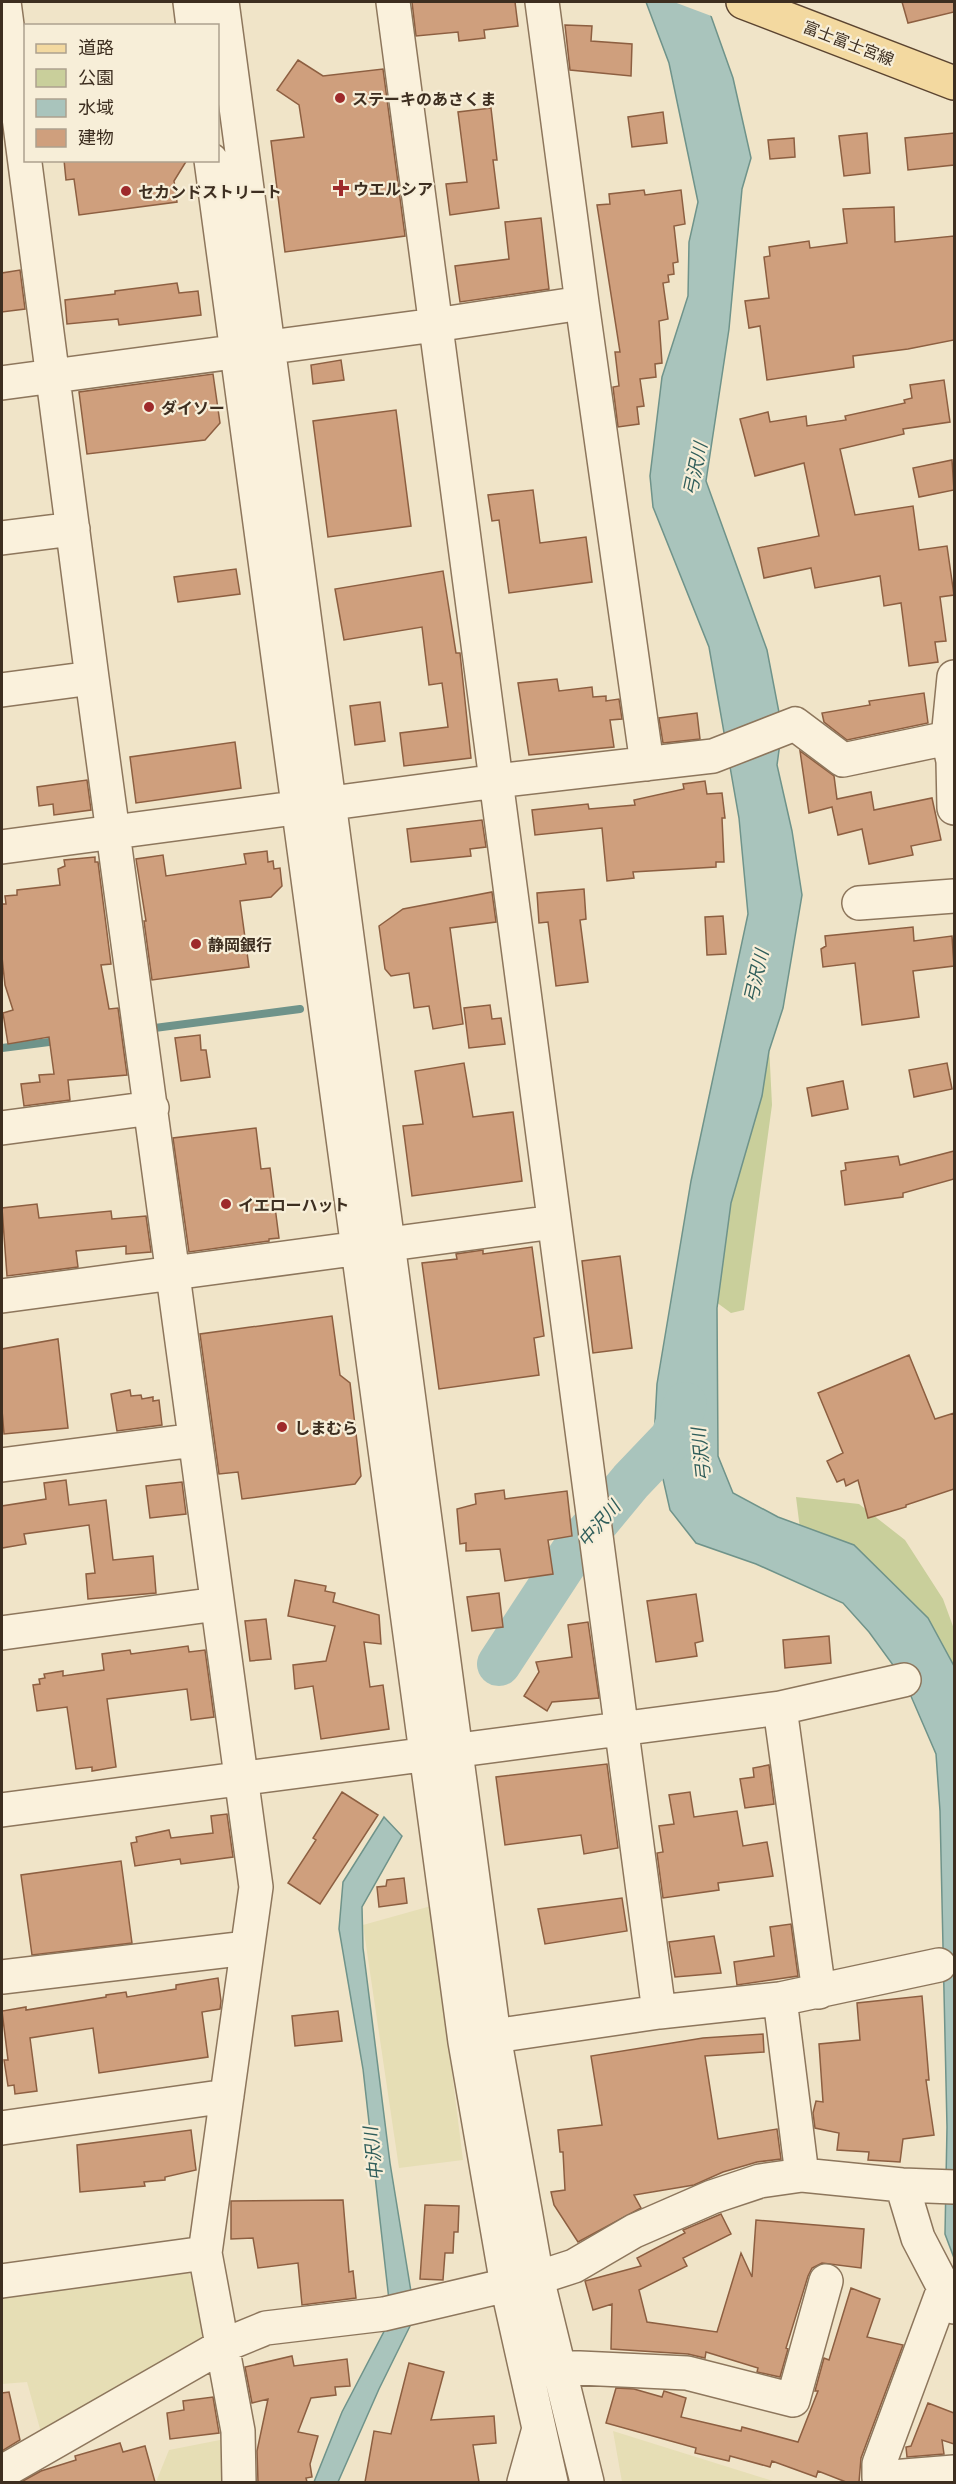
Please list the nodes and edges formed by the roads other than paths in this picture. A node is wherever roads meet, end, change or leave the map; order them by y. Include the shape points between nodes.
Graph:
1 (4, 2) edge
2 (190, 2) edge
3 (222, 2) edge
4 (393, 2) edge
5 (542, 2) edge
6 (742, 2) edge
7 (193, 24) edge
8 (954, 83) edge
9 (24, 157) edge
10 (25, 162) edge
11 (211, 162) edge
12 (582, 303) junction
13 (435, 325) junction
14 (253, 348) junction
15 (52, 375) junction
16 (2, 383) edge
17 (73, 529) junction
18 (2, 538) edge
19 (954, 677) edge
20 (92, 678) junction
21 (2, 690) edge
22 (948, 738) junction
23 (647, 764) junction
24 (497, 781) junction
25 (954, 801) edge
26 (314, 805) junction
27 (114, 832) junction
28 (2, 847) edge
29 (954, 896) edge
30 (859, 903) dead end
31 (152, 1108) junction
32 (3, 1121) edge
33 (554, 1222) junction
34 (373, 1247) junction
35 (174, 1273) junction
36 (2, 1296) edge
37 (195, 1440) junction
38 (2, 1465) edge
39 (217, 1604) junction
40 (2, 1633) edge
41 (904, 1680) dead end
42 (780, 1708) junction
43 (622, 1729) junction
44 (457, 1750) junction
45 (426, 1755) junction
46 (240, 1779) junction
47 (2, 1810) edge
48 (247, 1948) junction
49 (939, 1965) dead end
50 (2, 1977) edge
51 (819, 1992) junction
52 (780, 1999) junction
53 (659, 2012) junction
54 (494, 2036) junction
55 (227, 2096) junction
56 (2, 2128) edge
57 (802, 2175) junction
58 (902, 2185) junction
59 (946, 2187) edge
60 (205, 2253) junction
61 (2, 2281) edge
62 (826, 2281) dead end
63 (522, 2282) junction
64 (949, 2298) edge
65 (222, 2346) junction
66 (558, 2367) junction
67 (540, 2426) junction
68 (2, 2472) edge
69 (954, 2472) edge
70 (239, 2482) edge
71 (524, 2482) edge
72 (551, 2482) edge
73 (587, 2482) edge

1 - 9 street
2 - 7 street
3 - 14 street
4 - 13 street
5 - 12 street
6 - 8 main road, 富士富士宮線
10 - 15 street
11 - 14 street
12 - 13 street
12 - 23 street
13 - 14 street
13 - 24 street
14 - 15 street
14 - 26 street
15 - 16 street
15 - 17 street
17 - 18 street
17 - 20 street
19 - 22 street
20 - 21 street
20 - 27 street
22 - 23 street via 843,760 795,724 713,756
22 - 25 street
23 - 24 street
24 - 26 street
24 - 33 street
26 - 27 street
26 - 34 street
27 - 28 street
27 - 31 street
29 - 30 street
31 - 32 street
31 - 35 street
33 - 34 street
33 - 43 street
34 - 35 street
34 - 44 street
34 - 45 street
35 - 36 street
35 - 37 street
37 - 38 street
37 - 39 street
39 - 40 street
39 - 46 street
41 - 42 street
42 - 43 street
42 - 51 street
43 - 44 street
43 - 53 street
44 - 45 street
44 - 54 street
45 - 46 street
45 - 63 street via 465,2042
46 - 47 street
46 - 48 street via 256,1887
48 - 50 street
48 - 55 street
49 - 51 street
51 - 52 street
52 - 53 street
52 - 57 street
53 - 54 street
54 - 63 street
55 - 56 street
55 - 60 street
57 - 58 street
57 - 63 street via 760,2181 712,2197 634,2231 574,2266
58 - 59 street
58 - 64 street via 918,2238
60 - 61 street
60 - 65 street
62 - 66 street via 793,2400 687,2373
63 - 65 street via 376,2315 266,2328
63 - 66 street
63 - 67 street
64 - 69 street via 879,2464 879,2478
65 - 68 street
65 - 70 street via 238,2431
66 - 73 street
67 - 71 street
67 - 72 street

